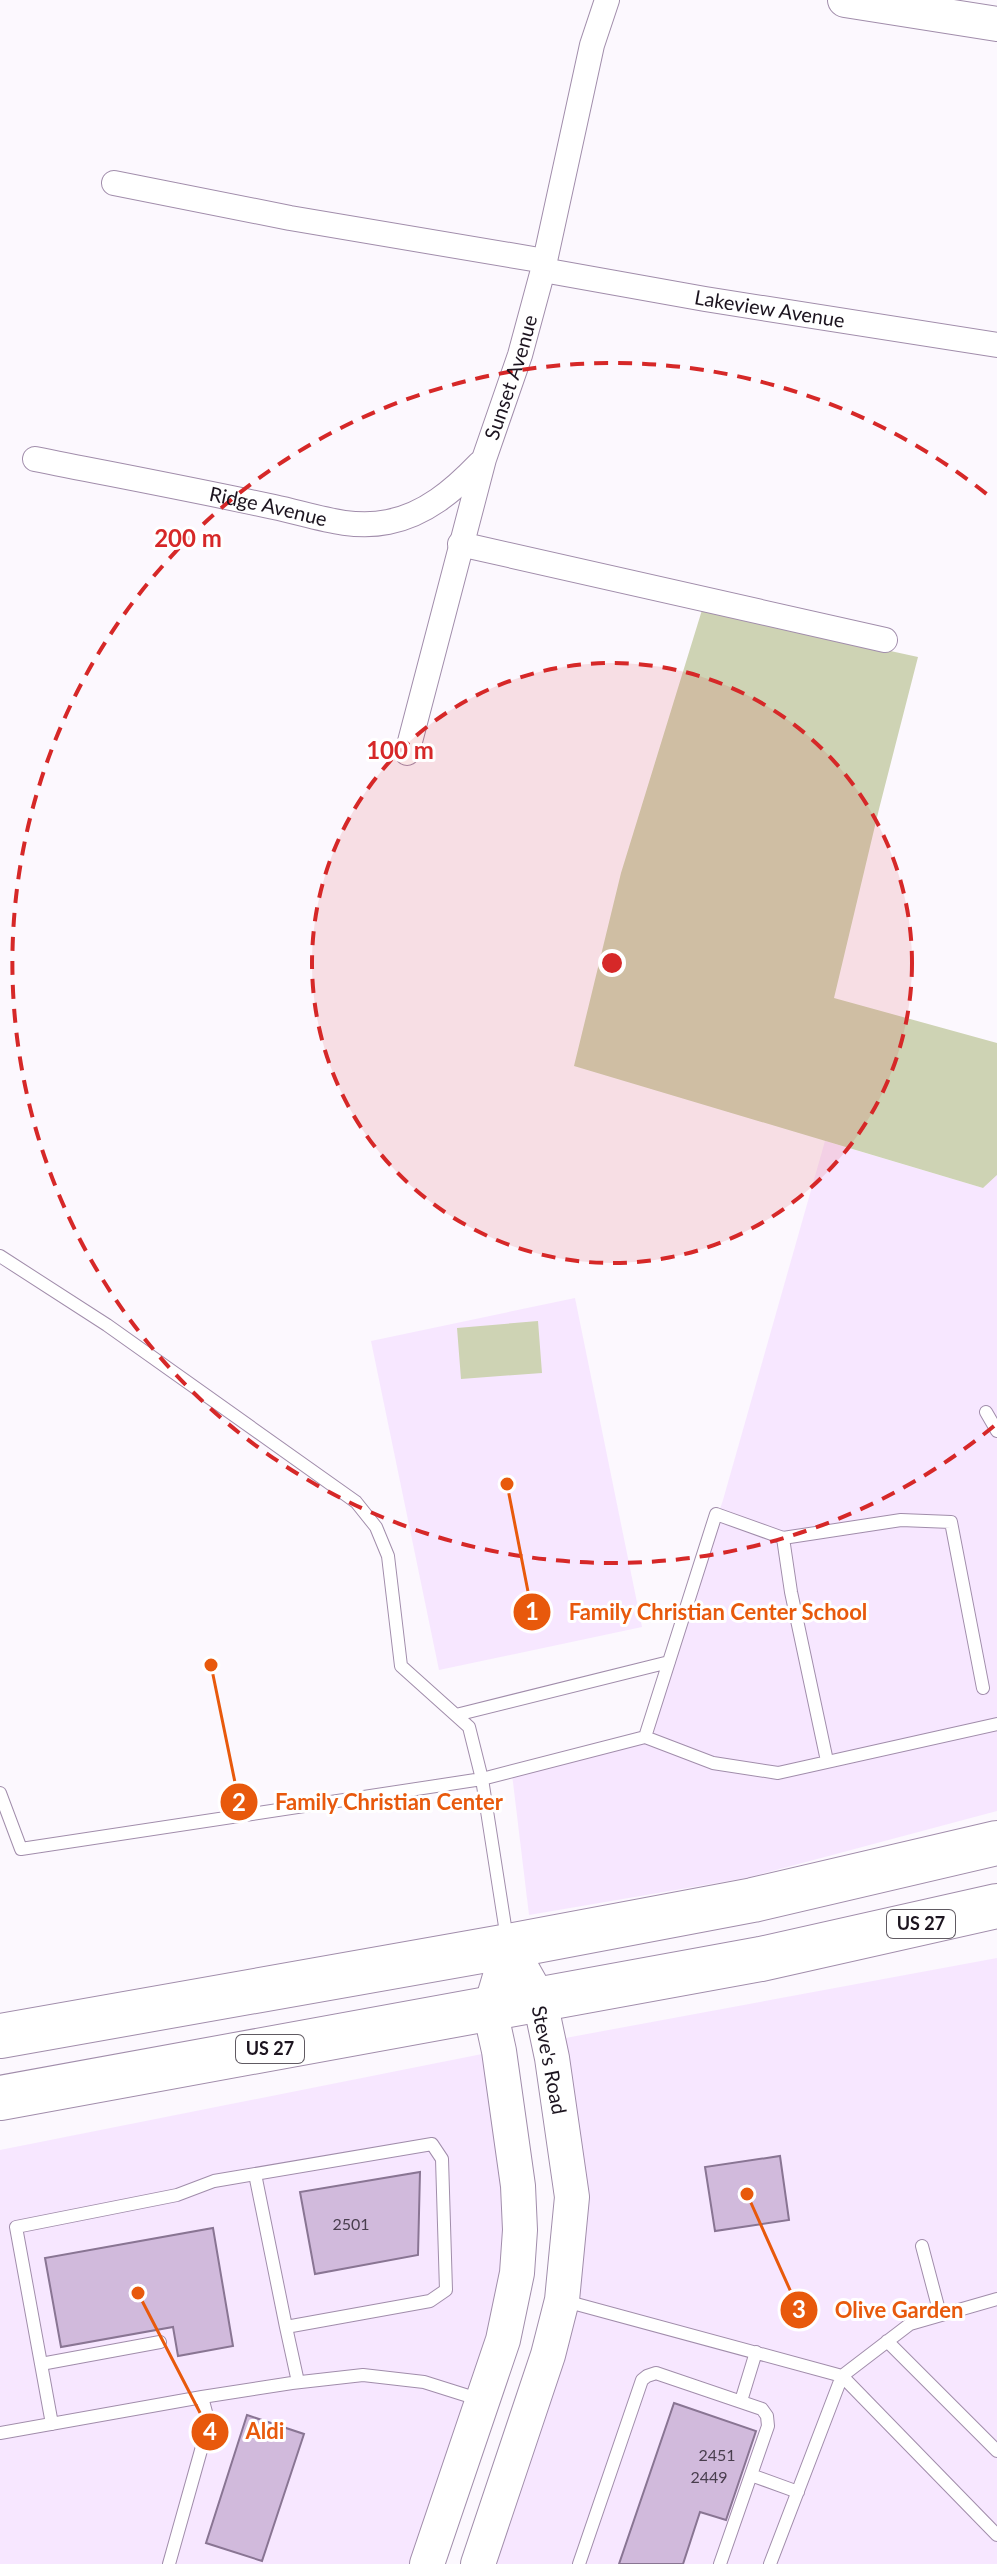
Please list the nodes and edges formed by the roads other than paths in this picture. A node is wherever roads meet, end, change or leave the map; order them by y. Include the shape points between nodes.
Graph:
1 (607, 0) edge
2 (845, 0) edge
3 (997, 24) edge
4 (114, 183) dead end
5 (544, 265) junction
6 (997, 345) edge
7 (35, 459) dead end
8 (484, 459) junction
9 (460, 544) junction
10 (885, 640) dead end
11 (407, 753) dead end
12 (0, 1256) edge
13 (986, 1412) dead end
14 (997, 1431) edge
15 (783, 1538) junction
16 (669, 1662) junction
17 (983, 1688) dead end
18 (456, 1715) junction
19 (997, 1724) edge
20 (645, 1737) junction
21 (827, 1761) junction
22 (482, 1779) junction
23 (0, 1793) edge
24 (997, 1843) edge
25 (997, 1906) edge
26 (509, 1946) junction
27 (540, 2001) junction
28 (490, 2010) junction
29 (0, 2036) edge
30 (0, 2098) edge
31 (255, 2174) junction
32 (922, 2246) dead end
33 (997, 2299) edge
34 (562, 2300) junction
35 (940, 2314) junction
36 (286, 2327) junction
37 (887, 2341) junction
38 (160, 2342) dead end
39 (756, 2352) junction
40 (41, 2364) junction
41 (842, 2376) junction
42 (298, 2382) junction
43 (202, 2397) junction
44 (482, 2401) junction
45 (741, 2401) junction
46 (52, 2424) junction
47 (0, 2433) edge
48 (997, 2451) edge
49 (751, 2475) junction
50 (798, 2492) junction
51 (997, 2535) edge
52 (169, 2564) edge
53 (427, 2564) edge
54 (478, 2564) edge
55 (579, 2564) edge
56 (720, 2564) edge
57 (770, 2564) edge

1 - 5 street, Sunset Avenue via 592,45
2 - 3 street
4 - 5 street, Lakeview Avenue
5 - 6 street, Lakeview Avenue via 705,299
5 - 8 street, Sunset Avenue
7 - 8 street, Ridge Avenue via 364,524 389,522 428,506
8 - 9 street, Sunset Avenue
9 - 10 street
9 - 11 street, Sunset Avenue
12 - 18 lane via 107,1325 356,1502 376,1527 388,1556 401,1666
13 - 14 lane
15 - 16 lane via 716,1514
15 - 17 lane via 901,1520 951,1522
15 - 21 lane
16 - 18 lane
16 - 20 lane
18 - 22 lane via 469,1727
19 - 21 lane
20 - 21 lane via 713,1763 778,1773
20 - 22 lane
22 - 23 lane via 21,1849
22 - 26 lane
24 - 26 highway via 753,1900
25 - 27 highway, US 27
26 - 27 street, Steve's Road
26 - 28 street
26 - 29 highway
27 - 28 highway, US 27
27 - 34 street, Steve's Road via 572,2197
28 - 30 highway, US 27
28 - 44 street via 520,2230 509,2317
31 - 36 lane
31 - 36 lane via 432,2144 442,2159 442,2295
31 - 40 lane via 16,2227
32 - 35 lane
33 - 35 lane
34 - 39 lane
34 - 54 street, Steve's Road
35 - 37 lane via 910,2324
36 - 42 lane
37 - 41 lane
37 - 48 lane
38 - 40 lane
39 - 41 lane
39 - 45 lane
40 - 46 lane
41 - 50 lane
41 - 51 lane
42 - 43 lane
42 - 44 lane via 363,2375 424,2382
43 - 46 lane
43 - 52 lane via 205,2436
44 - 53 street
45 - 49 lane via 767,2416
45 - 55 lane via 656,2373 642,2380
46 - 47 lane
49 - 50 lane
49 - 56 lane
50 - 57 lane

